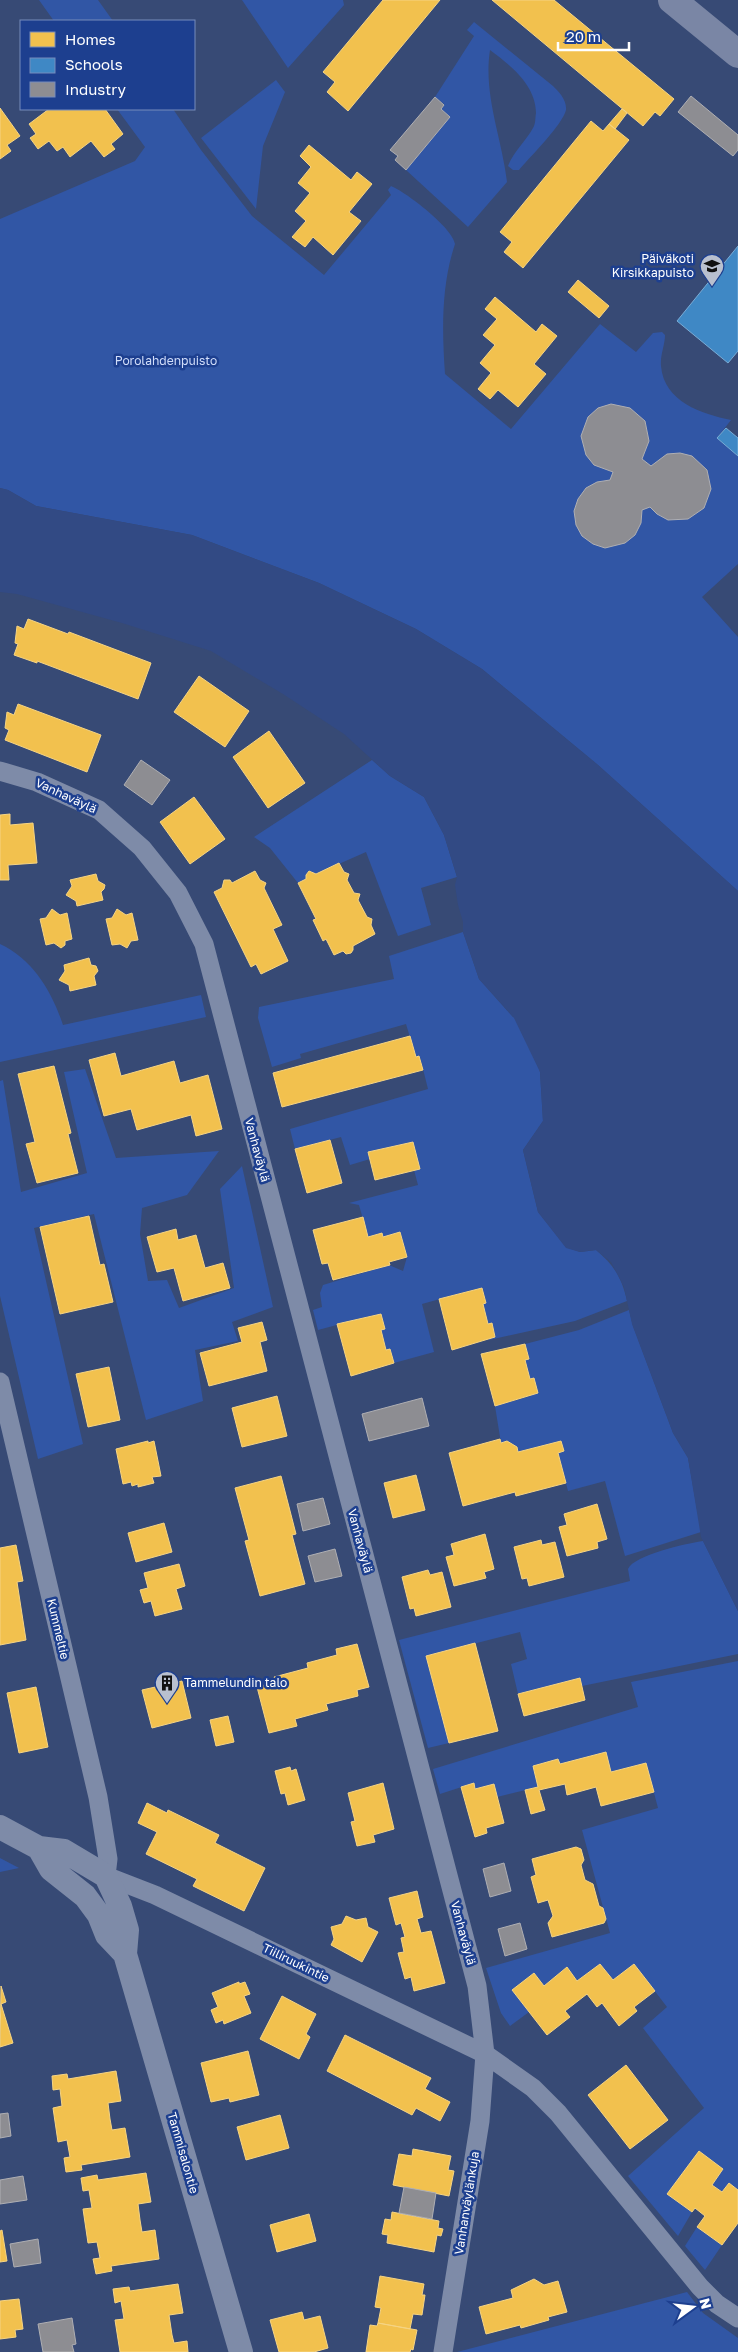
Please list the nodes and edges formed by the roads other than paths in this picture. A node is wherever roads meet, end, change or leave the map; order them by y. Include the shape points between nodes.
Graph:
1 (672, 0) edge
2 (738, 54) edge
3 (0, 771) edge
4 (0, 1382) edge
5 (0, 1827) edge
6 (39, 1848) junction
7 (106, 1876) junction
8 (85, 1896) junction
9 (125, 1954) junction
10 (485, 2054) junction
11 (738, 2318) edge
12 (241, 2352) edge
13 (443, 2352) edge

1 - 2 main road
3 - 10 street, Vanhaväylä via 37,782 99,810 142,848 178,893 204,944 477,1986
4 - 7 street, Kummeltie via 98,1796 108,1859
5 - 6 street
6 - 7 street via 64,1850
6 - 8 street, Tammisalontie via 51,1869
7 - 8 street
7 - 9 street, Tammisalontie via 128,1930
7 - 10 street, Tiiliruukintie via 155,1895
8 - 9 street, Tammisalontie via 99,1915 107,1935
9 - 12 street, Tammisalontie
10 - 11 street via 532,2088 558,2113 700,2287
10 - 13 street, Vanhanväylänkuja via 480,2121

